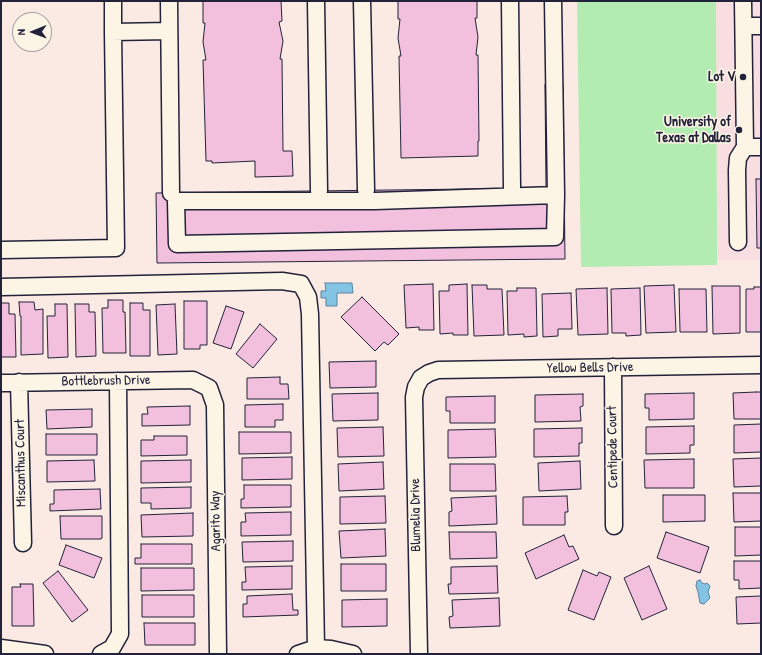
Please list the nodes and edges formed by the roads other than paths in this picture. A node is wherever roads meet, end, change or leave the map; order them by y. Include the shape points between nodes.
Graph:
1 (113, 1) edge
2 (169, 1) edge
3 (316, 1) edge
4 (362, 1) edge
5 (510, 1) edge
6 (553, 1) edge
7 (743, 1) edge
8 (744, 26) junction
9 (761, 26) edge
10 (169, 31) junction
11 (113, 32) junction
12 (745, 147) junction
13 (761, 147) edge
14 (512, 188) dead end
15 (366, 190) dead end
16 (319, 191) dead end
17 (171, 193) dead end
18 (556, 195) junction
19 (738, 242) dead end
20 (1, 250) edge
21 (1, 287) edge
22 (761, 365) edge
23 (612, 367) junction
24 (421, 378) joint
25 (118, 380) junction
26 (19, 382) junction
27 (1, 383) edge
28 (209, 388) joint
29 (614, 526) dead end
30 (23, 543) dead end
31 (1, 648) edge
32 (316, 648) junction
33 (45, 654) edge
34 (102, 654) edge
35 (218, 654) edge
36 (298, 654) edge
37 (353, 654) edge
38 (418, 654) edge

1 - 11 street
2 - 10 street
3 - 16 street
4 - 15 street
5 - 14 street
6 - 18 street
7 - 8 street
8 - 9 street
8 - 12 street
10 - 11 street
10 - 17 street
11 - 20 street via 116,248
12 - 13 street
12 - 19 street via 738,158 737,170
18 - 18 street via 555,237 177,244 176,201 375,201
21 - 32 street via 282,281 301,284 308,297 310,314
22 - 23 street, Yellow Bells Drive
23 - 24 street, Yellow Bells Drive via 438,370
23 - 29 street, Centipede Court
24 - 38 street, Blumelia Drive via 414,397
25 - 26 street, Bottlebrush Drive
25 - 28 street, Bottlebrush Drive via 193,380
25 - 34 street via 120,634 112,648
26 - 27 street, Bottlebrush Drive
26 - 30 street, Miscanthus Court
28 - 35 street, Agarito Way via 215,405
31 - 33 street
32 - 36 street
32 - 37 street

